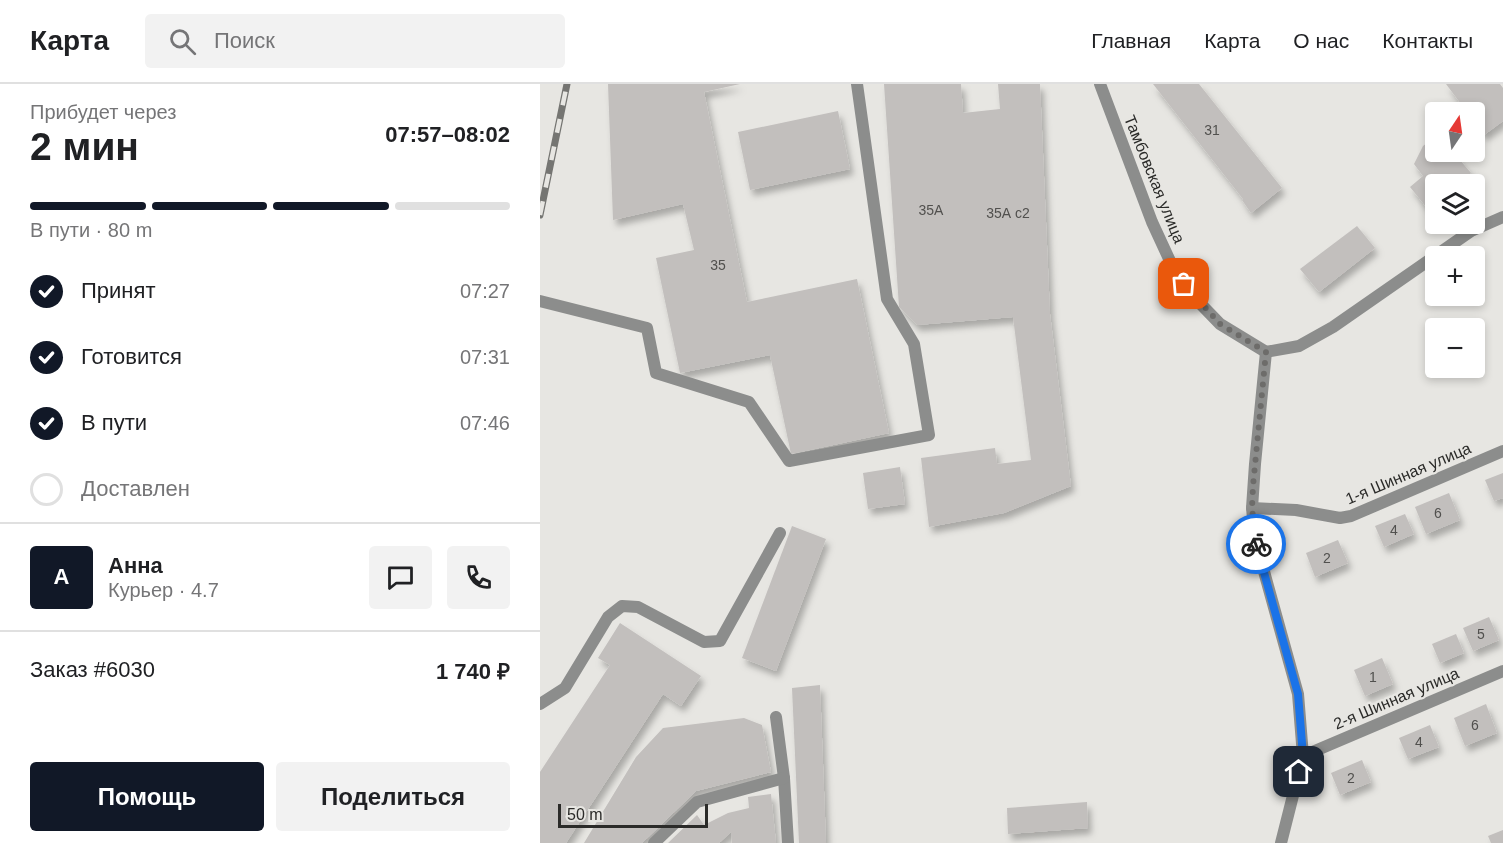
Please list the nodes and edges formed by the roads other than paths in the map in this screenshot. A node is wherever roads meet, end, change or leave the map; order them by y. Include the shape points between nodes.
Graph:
1 (857, 84) edge
2 (1100, 84) edge
3 (1503, 217) edge
4 (540, 300) edge
5 (1266, 352) junction
6 (1503, 451) edge
7 (1252, 508) junction
8 (780, 533) dead end
9 (1503, 671) edge
10 (540, 704) edge
11 (776, 717) dead end
12 (1303, 756) junction
13 (784, 778) junction
14 (654, 843) edge
15 (788, 843) edge
16 (1281, 843) edge

1 - 4 street via 887,298 914,344 929,435 789,460 749,402 656,373 647,328
2 - 5 street, Тамбовская улица via 1176,274 1220,324
3 - 5 street via 1471,231 1333,327 1299,346
5 - 7 street
6 - 7 street, 1-я Шинная улица via 1352,516
7 - 12 street via 1255,539 1298,694
8 - 10 street via 720,641 704,642 638,607 622,606 608,617 565,688
9 - 12 street, 2-я Шинная улица
11 - 13 street
12 - 16 street
13 - 14 street via 697,802
13 - 15 street

